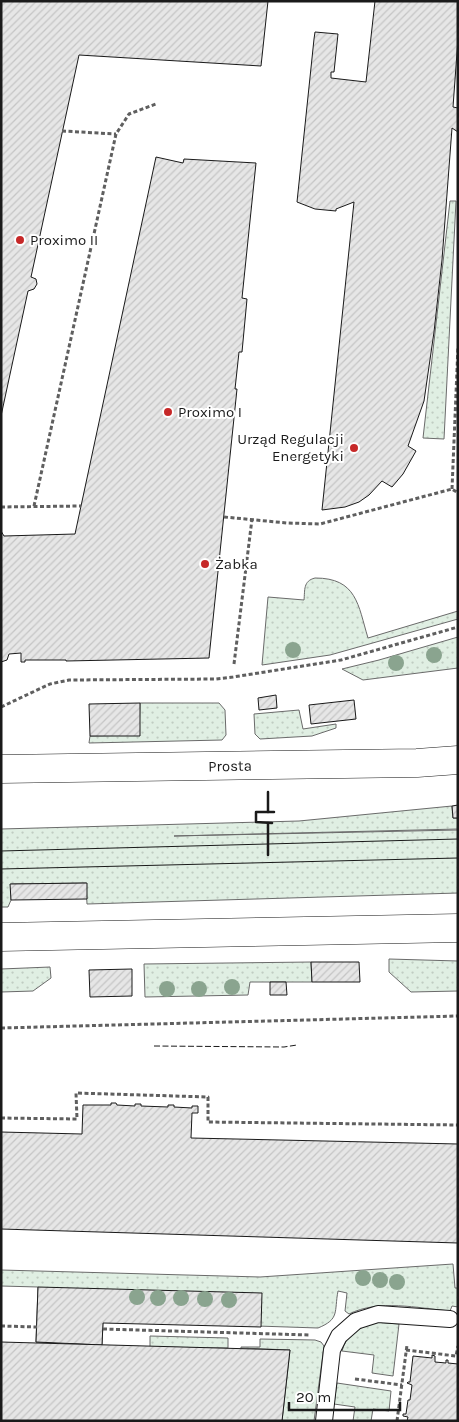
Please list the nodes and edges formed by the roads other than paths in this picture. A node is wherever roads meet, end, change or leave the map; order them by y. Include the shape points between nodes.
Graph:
1 (458, 760) edge
2 (1, 769) edge
3 (458, 928) edge
4 (1, 937) edge
5 (450, 1319) dead end
6 (324, 1421) edge

1 - 2 main road, Prosta via 417,764
3 - 4 main road
5 - 6 lane via 378,1314 356,1321 339,1336 332,1350

